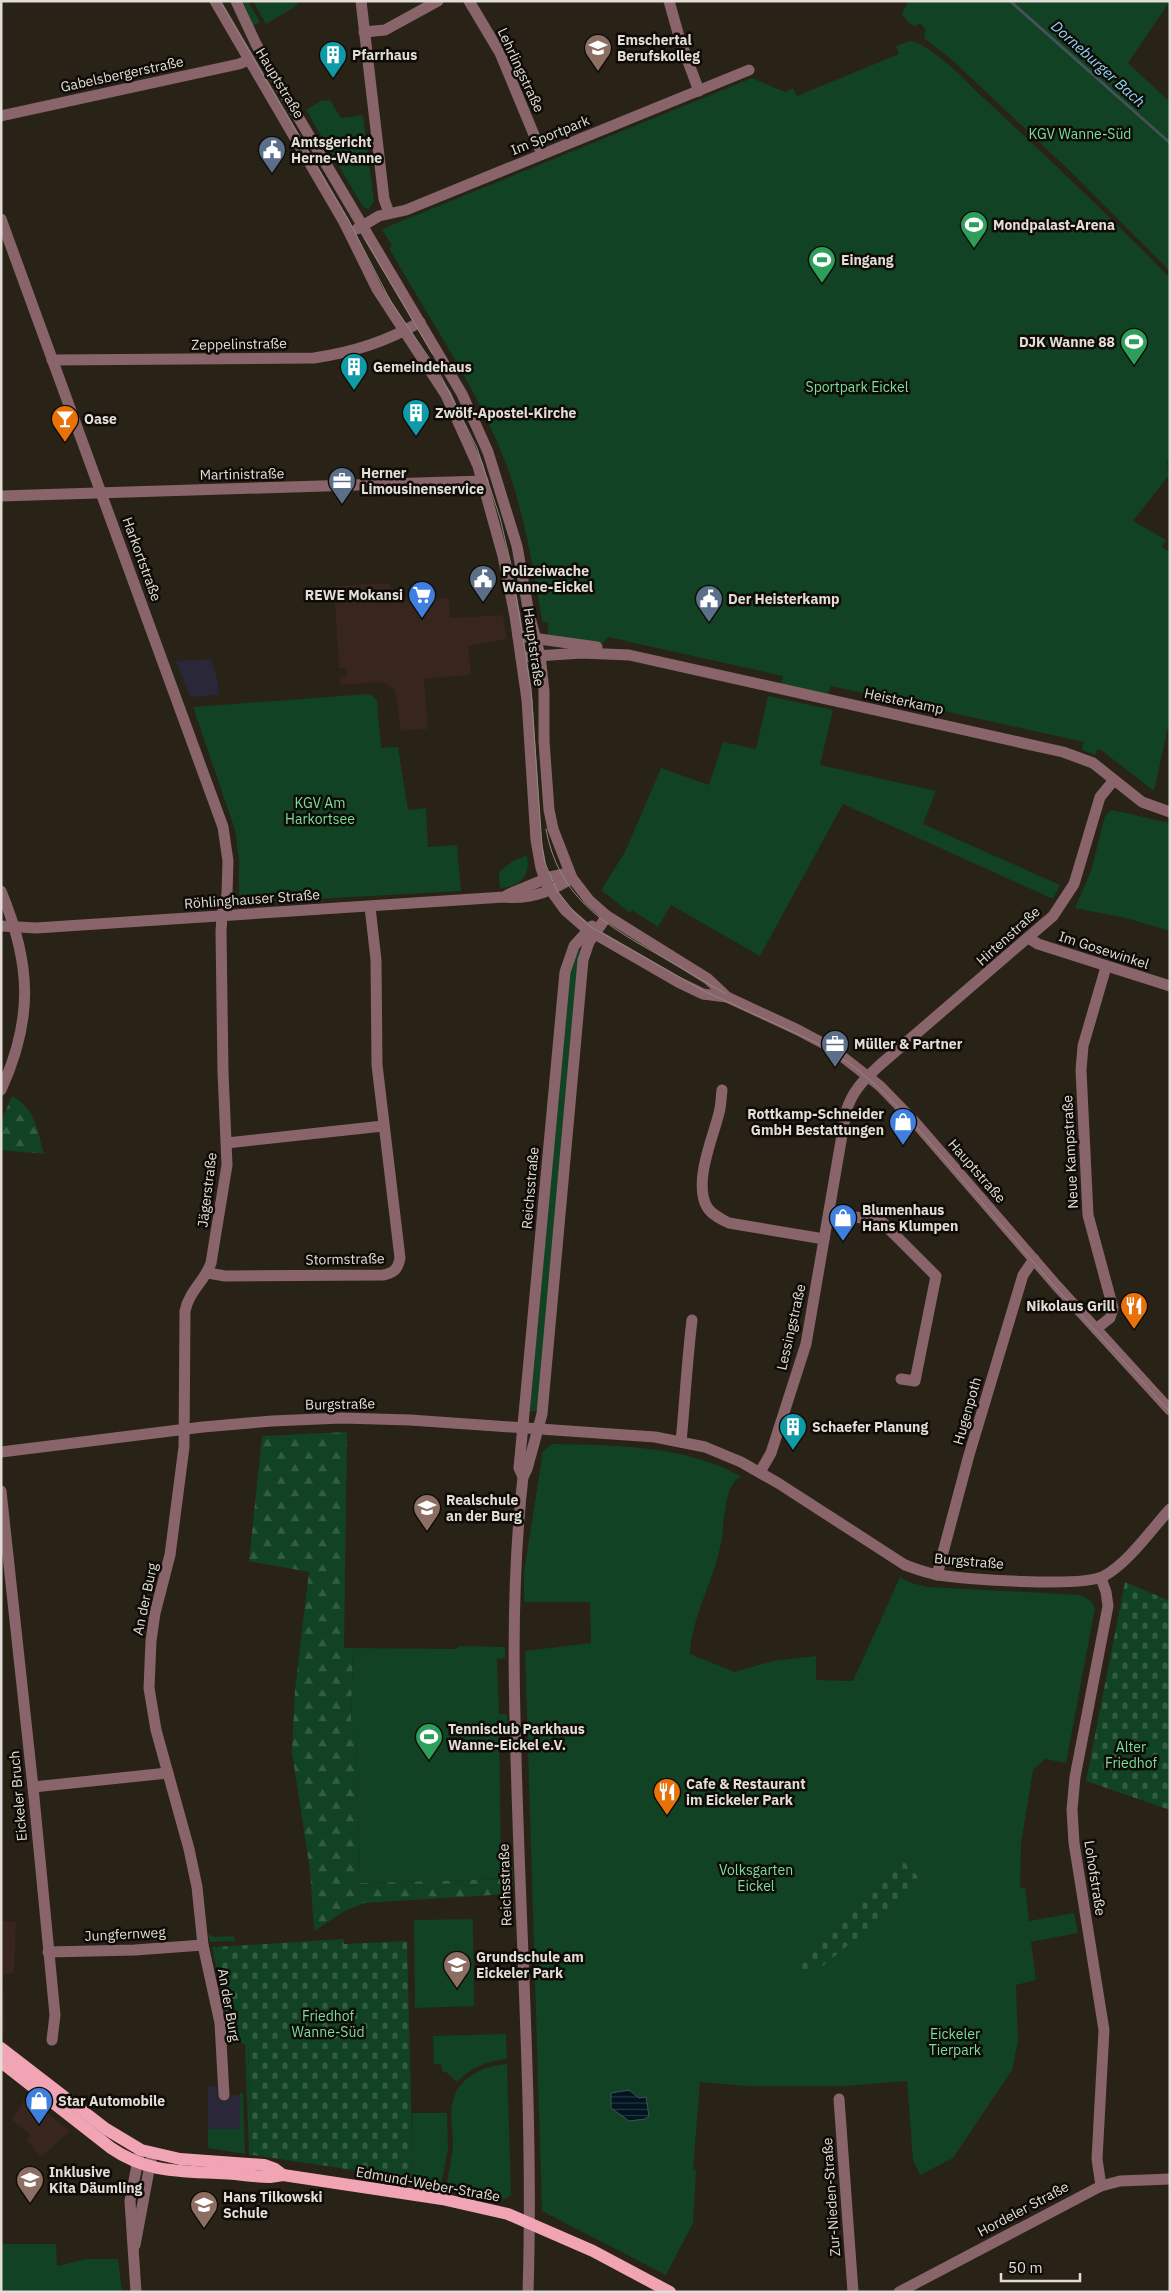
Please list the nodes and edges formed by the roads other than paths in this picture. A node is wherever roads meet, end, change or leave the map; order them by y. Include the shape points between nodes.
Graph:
1 (214, 1) edge
2 (236, 1) edge
3 (361, 1) edge
4 (438, 1) edge
5 (469, 1) edge
6 (668, 1) edge
7 (364, 32) junction
8 (249, 60) junction
9 (749, 70) dead end
10 (699, 90) junction
11 (1, 116) edge
12 (542, 154) junction
13 (389, 213) junction
14 (1, 219) edge
15 (362, 226) junction
16 (350, 233) junction
17 (5, 240) edge
18 (420, 322) junction
19 (404, 331) junction
20 (52, 360) junction
21 (483, 480) junction
22 (101, 491) junction
23 (1, 496) edge
24 (518, 636) junction
25 (535, 638) junction
26 (617, 653) junction
27 (540, 656) junction
28 (521, 657) junction
29 (1114, 780) junction
30 (1170, 812) edge
31 (570, 875) junction
32 (545, 879) junction
33 (551, 890) junction
34 (1, 891) edge
35 (504, 897) junction
36 (370, 907) junction
37 (222, 915) junction
38 (605, 915) junction
39 (1, 926) edge
40 (15, 927) junction
41 (591, 932) junction
42 (1030, 938) junction
43 (1106, 967) junction
44 (1170, 986) edge
45 (727, 998) junction
46 (869, 1076) junction
47 (1, 1090) edge
48 (722, 1090) dead end
49 (383, 1126) junction
50 (227, 1143) junction
51 (829, 1213) junction
52 (824, 1239) junction
53 (1034, 1260) junction
54 (208, 1273) junction
55 (692, 1320) dead end
56 (1096, 1330) junction
57 (901, 1379) dead end
58 (1170, 1410) edge
59 (522, 1429) junction
60 (186, 1430) junction
61 (537, 1430) junction
62 (680, 1442) junction
63 (1, 1452) edge
64 (760, 1472) junction
65 (522, 1477) junction
66 (1, 1491) edge
67 (1170, 1509) edge
68 (937, 1575) junction
69 (1101, 1578) junction
70 (168, 1774) junction
71 (33, 1787) junction
72 (203, 1945) junction
73 (48, 1952) junction
74 (52, 2040) dead end
75 (1, 2048) edge
76 (1, 2062) edge
77 (224, 2095) dead end
78 (839, 2099) dead end
79 (145, 2158) junction
80 (1170, 2179) edge
81 (1101, 2186) junction
82 (530, 2223) junction
83 (136, 2292) edge
84 (528, 2292) edge
85 (670, 2292) edge
86 (853, 2292) edge
87 (899, 2292) edge

1 - 8 street, Hauptstraße
2 - 15 street, Hauptstraße via 256,44
3 - 7 street
4 - 7 street via 385,30
5 - 12 street, Lehrlingstraße via 500,53
6 - 10 street
7 - 13 street via 384,199
8 - 11 street, Gabelsbergerstraße
8 - 16 street, Hauptstraße
9 - 10 street, Im Sportpark
10 - 12 street, Im Sportpark
12 - 13 street, Im Sportpark via 406,210
13 - 15 street, Im Sportpark
14 - 17 street, Harkortstraße
15 - 16 street
15 - 18 street, Hauptstraße
16 - 19 street, Hauptstraße via 377,289
17 - 20 street, Harkortstraße
18 - 19 street, Zeppelinstraße
18 - 25 street, Hauptstraße via 462,394 488,452 517,546
19 - 20 street, Zeppelinstraße via 348,353 314,358
19 - 21 street, Hauptstraße via 446,394 467,436
20 - 22 street, Harkortstraße
21 - 22 street, Martinistraße
21 - 24 street, Hauptstraße via 503,556
22 - 23 street, Martinistraße
22 - 37 street, Harkortstraße via 223,827 228,861 227,894
24 - 25 street, Heisterkamp
24 - 28 street, Hauptstraße
25 - 26 street, Heisterkamp via 595,646
25 - 27 street, Hauptstraße
26 - 27 street, Heisterkamp
26 - 29 street, Heisterkamp via 1063,752 1093,763
27 - 28 street, Heisterkamp
27 - 31 street, Hauptstraße via 549,810
28 - 32 street, Hauptstraße via 536,840
29 - 30 street, Heisterkamp via 1142,802
29 - 42 street, Hirtenstraße via 1100,797 1079,872 1068,895 1053,916
31 - 32 street, Röhlinghauser Straße
31 - 33 street, Röhlinghauser Straße
31 - 38 street, Hauptstraße
32 - 33 street, Hauptstraße
32 - 35 street, Röhlinghauser Straße
33 - 35 street, Röhlinghauser Straße via 534,896
33 - 41 street, Hauptstraße via 572,917
34 - 40 street
35 - 36 street, Röhlinghauser Straße
36 - 37 street, Röhlinghauser Straße
36 - 49 street, Stormstraße via 376,960 377,1065
37 - 40 street, Röhlinghauser Straße
37 - 50 street, Jägerstraße
38 - 41 street, Reichsstraße
38 - 45 street, Hauptstraße via 708,979
39 - 40 street, Röhlinghauser Straße
40 - 47 street via 24,966 24,1016 14,1060
41 - 45 street, Hauptstraße via 678,982 704,994
41 - 59 street, Reichsstraße via 570,954 565,972
41 - 61 street, Reichsstraße via 582,960 542,1414
42 - 43 street, Im Gosewinkel via 1038,944
42 - 46 street, Hirtenstraße
43 - 44 street, Im Gosewinkel
43 - 56 street, Neue Kampstraße via 1083,1046 1081,1070 1088,1215 1113,1308 1110,1318
45 - 46 street, Hauptstraße via 820,1041
46 - 51 street, Lessingstraße via 858,1086 847,1107
46 - 53 street, Hauptstraße via 898,1104
48 - 52 street via 720,1112 705,1168 707,1207 729,1222
49 - 50 street
49 - 54 street, Stormstraße via 400,1258 394,1272 383,1275 235,1276
50 - 54 street, Jägerstraße via 226,1175
51 - 52 street, Lessingstraße
51 - 57 street via 882,1221 936,1276 915,1381
52 - 64 street, Lessingstraße via 806,1344 771,1453
53 - 56 street, Hauptstraße
53 - 68 street, Hugenpoth via 1022,1275
54 - 60 street, Jägerstraße via 193,1290 186,1310
55 - 62 street
56 - 58 street, Hauptstraße
59 - 60 street, Burgstraße via 342,1418
59 - 61 street, Burgstraße
59 - 65 street, Reichsstraße via 519,1468
60 - 63 street, Burgstraße
60 - 70 street, An der Burg via 171,1548 155,1613 148,1662 152,1710
61 - 62 street, Burgstraße via 655,1437
61 - 65 street, Reichsstraße
62 - 64 street, Burgstraße via 723,1453
64 - 68 street, Burgstraße via 905,1565
65 - 82 street, Reichsstraße via 516,1551 514,1708
66 - 71 street, Eickeler Bruch
67 - 69 street, Burgstraße via 1113,1571
68 - 69 street, Burgstraße via 1066,1582
69 - 81 street, Lohofstraße via 1108,1606 1075,1777 1072,1810 1074,1843 1104,2030 1097,2159
70 - 71 street
70 - 72 street, An der Burg via 189,1850
71 - 73 street, Eickeler Bruch
72 - 73 street, Jungfernweg
72 - 77 street, An der Burg via 220,2023
73 - 74 street, Eickeler Bruch via 55,2015
75 - 79 main road, Edmund-Weber-Straße
76 - 79 main road, Edmund-Weber-Straße via 111,2148
78 - 86 street, Zur-Nieden-Straße
79 - 82 main road, Edmund-Weber-Straße via 264,2165 283,2175 449,2201 508,2214
79 - 83 street via 130,2201
80 - 81 street, Hordeler Straße via 1120,2181
81 - 87 street, Hordeler Straße
82 - 84 street, Reichsstraße
82 - 85 main road, Edmund-Weber-Straße via 593,2251

